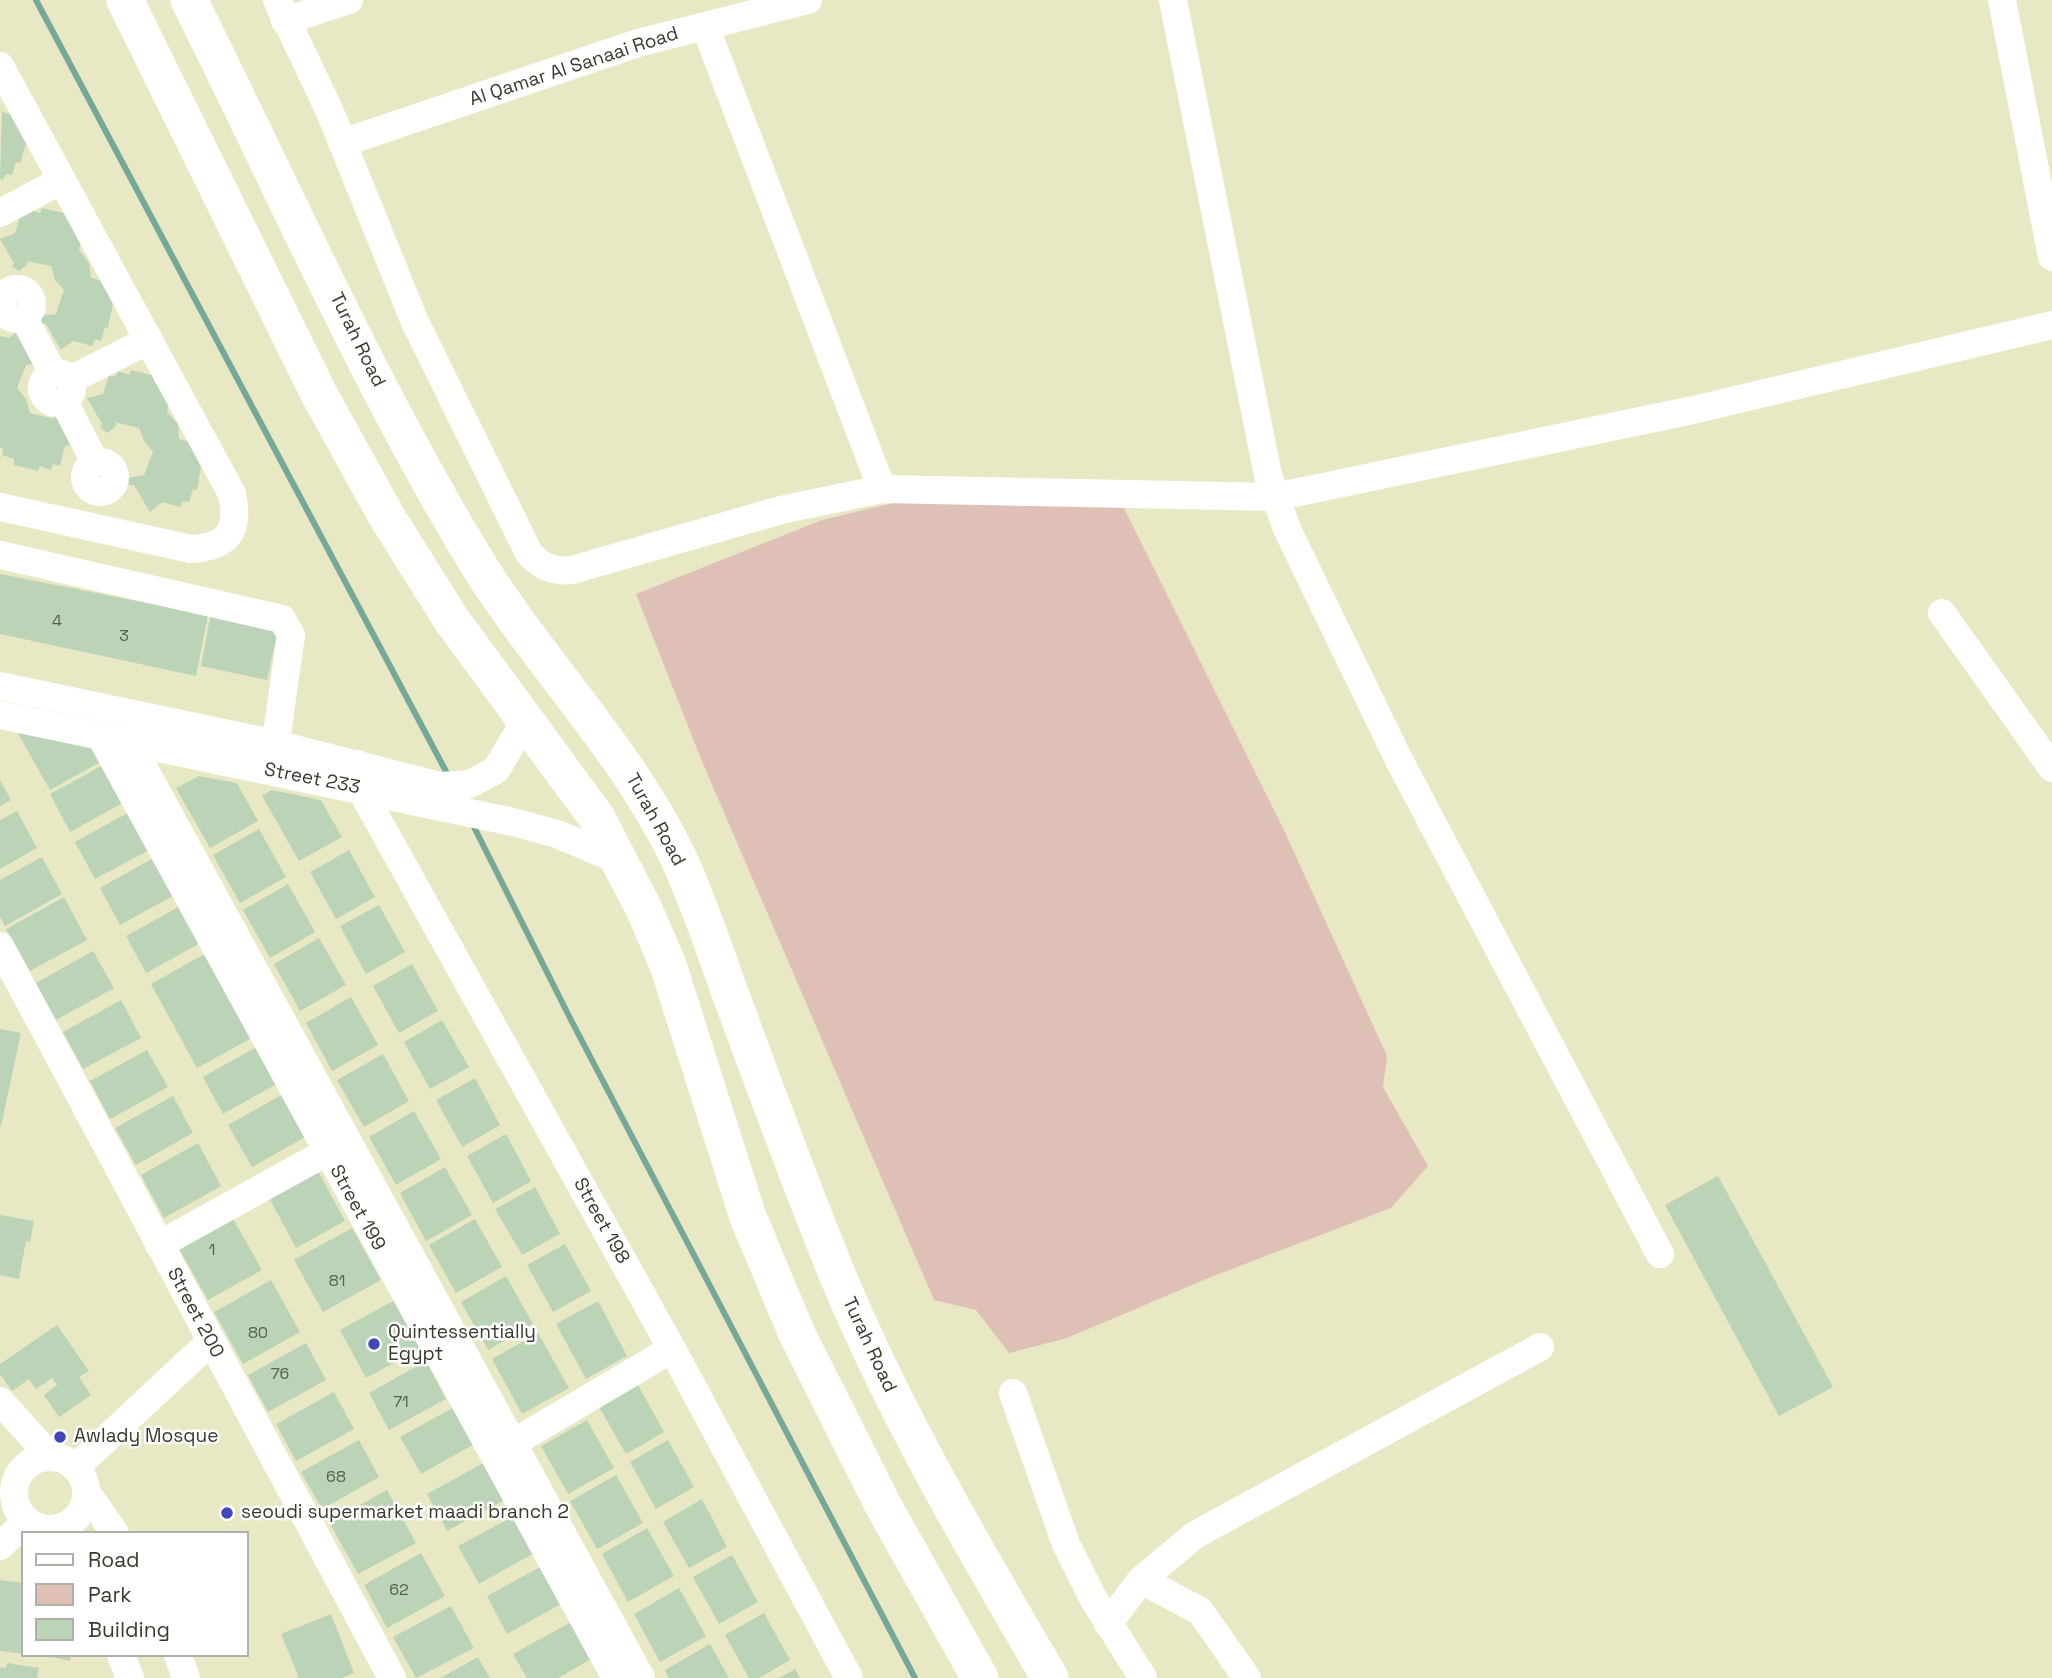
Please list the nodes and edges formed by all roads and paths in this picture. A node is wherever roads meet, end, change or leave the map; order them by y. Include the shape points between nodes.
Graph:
1 (125, 0) edge
2 (189, 0) edge
3 (210, 0) edge
4 (349, 0) edge
5 (808, 0) edge
6 (1173, 0) edge
7 (2002, 0) edge
8 (281, 10) edge
9 (705, 26) junction
10 (215, 52) junction
11 (0, 66) edge
12 (342, 143) junction
13 (62, 180) junction
14 (0, 213) edge
15 (2052, 257) edge
16 (7, 303) edge
17 (2052, 324) edge
18 (149, 340) junction
19 (62, 385) junction
20 (97, 480) junction
21 (882, 489) junction
22 (1275, 497) junction
23 (0, 507) edge
24 (39, 516) junction
25 (126, 535) junction
26 (0, 555) edge
27 (1942, 613) dead end
28 (0, 686) edge
29 (0, 715) edge
30 (525, 721) junction
31 (101, 737) junction
32 (130, 743) junction
33 (274, 758) junction
34 (2052, 768) edge
35 (359, 776) junction
36 (619, 860) junction
37 (0, 946) edge
38 (336, 1147) junction
39 (159, 1245) junction
40 (1660, 1255) dead end
41 (210, 1342) junction
42 (1540, 1347) dead end
43 (672, 1349) junction
44 (1013, 1393) dead end
45 (0, 1401) edge
46 (503, 1449) junction
47 (50, 1456) junction
48 (76, 1467) junction
49 (7, 1478) edge
50 (87, 1493) junction
51 (42, 1528) edge
52 (114, 1531) edge
53 (21, 1537) edge
54 (0, 1546) edge
55 (1141, 1580) junction
56 (1108, 1624) junction
57 (122, 1657) edge
58 (179, 1657) edge
59 (130, 1678) edge
60 (187, 1678) edge
61 (392, 1678) edge
62 (616, 1678) edge
63 (641, 1678) edge
64 (849, 1678) edge
65 (980, 1678) edge
66 (1050, 1678) edge
67 (1143, 1678) edge
68 (1247, 1678) edge

1 - 30 main road via 319,394 387,517 451,619
2 - 10 main road, Turah Road
3 - 10 street
4 - 8 street
5 - 9 street, Al Qamar Al Sanaai Road
6 - 22 street
7 - 15 street
8 - 12 street
9 - 12 street, Al Qamar Al Sanaai Road via 638,43
9 - 21 street
10 - 66 main road, Turah Road via 385,397 448,513 533,648 631,775 679,859 810,1207 864,1336 927,1465
11 - 13 street
12 - 21 street via 414,320 529,553 544,566 572,570 781,510
13 - 14 street
13 - 18 street
16 - 19 street
17 - 22 street via 1693,410
18 - 19 street
18 - 25 street via 232,494 237,515 230,535 212,548 191,549
19 - 20 street
20 - 24 street
20 - 25 street
21 - 22 street
22 - 40 street via 1398,758
23 - 24 street
24 - 25 street
26 - 33 street via 282,619 291,635
27 - 34 street
28 - 33 street, Street 233
29 - 31 street, Street 233
30 - 35 street, Street 233 via 496,770 470,784 440,786
30 - 36 main road via 597,818
31 - 32 street, Street 233
31 - 38 street, Street 199
32 - 33 street, Street 233
32 - 38 street, Street 199
33 - 35 street, Street 233
35 - 36 street, Street 233 via 535,827
35 - 43 street, Street 198
36 - 65 main road via 668,965 748,1217 797,1334 884,1507
37 - 39 street, Street 200
38 - 39 street
38 - 46 street, Street 199
39 - 41 street, Street 200
41 - 48 street
41 - 61 street, Street 200
42 - 55 street via 1195,1535
43 - 46 street
43 - 64 street, Street 198
44 - 56 street via 1066,1545
45 - 47 street
46 - 62 street, Street 199
46 - 63 street, Street 199
47 - 48 street
47 - 49 street
48 - 50 street
49 - 51 street via 14,1499
50 - 51 street via 75,1519 64,1527
50 - 52 street
53 - 54 street
55 - 56 street
55 - 68 street via 1200,1611
56 - 67 street
57 - 59 street
58 - 60 street

